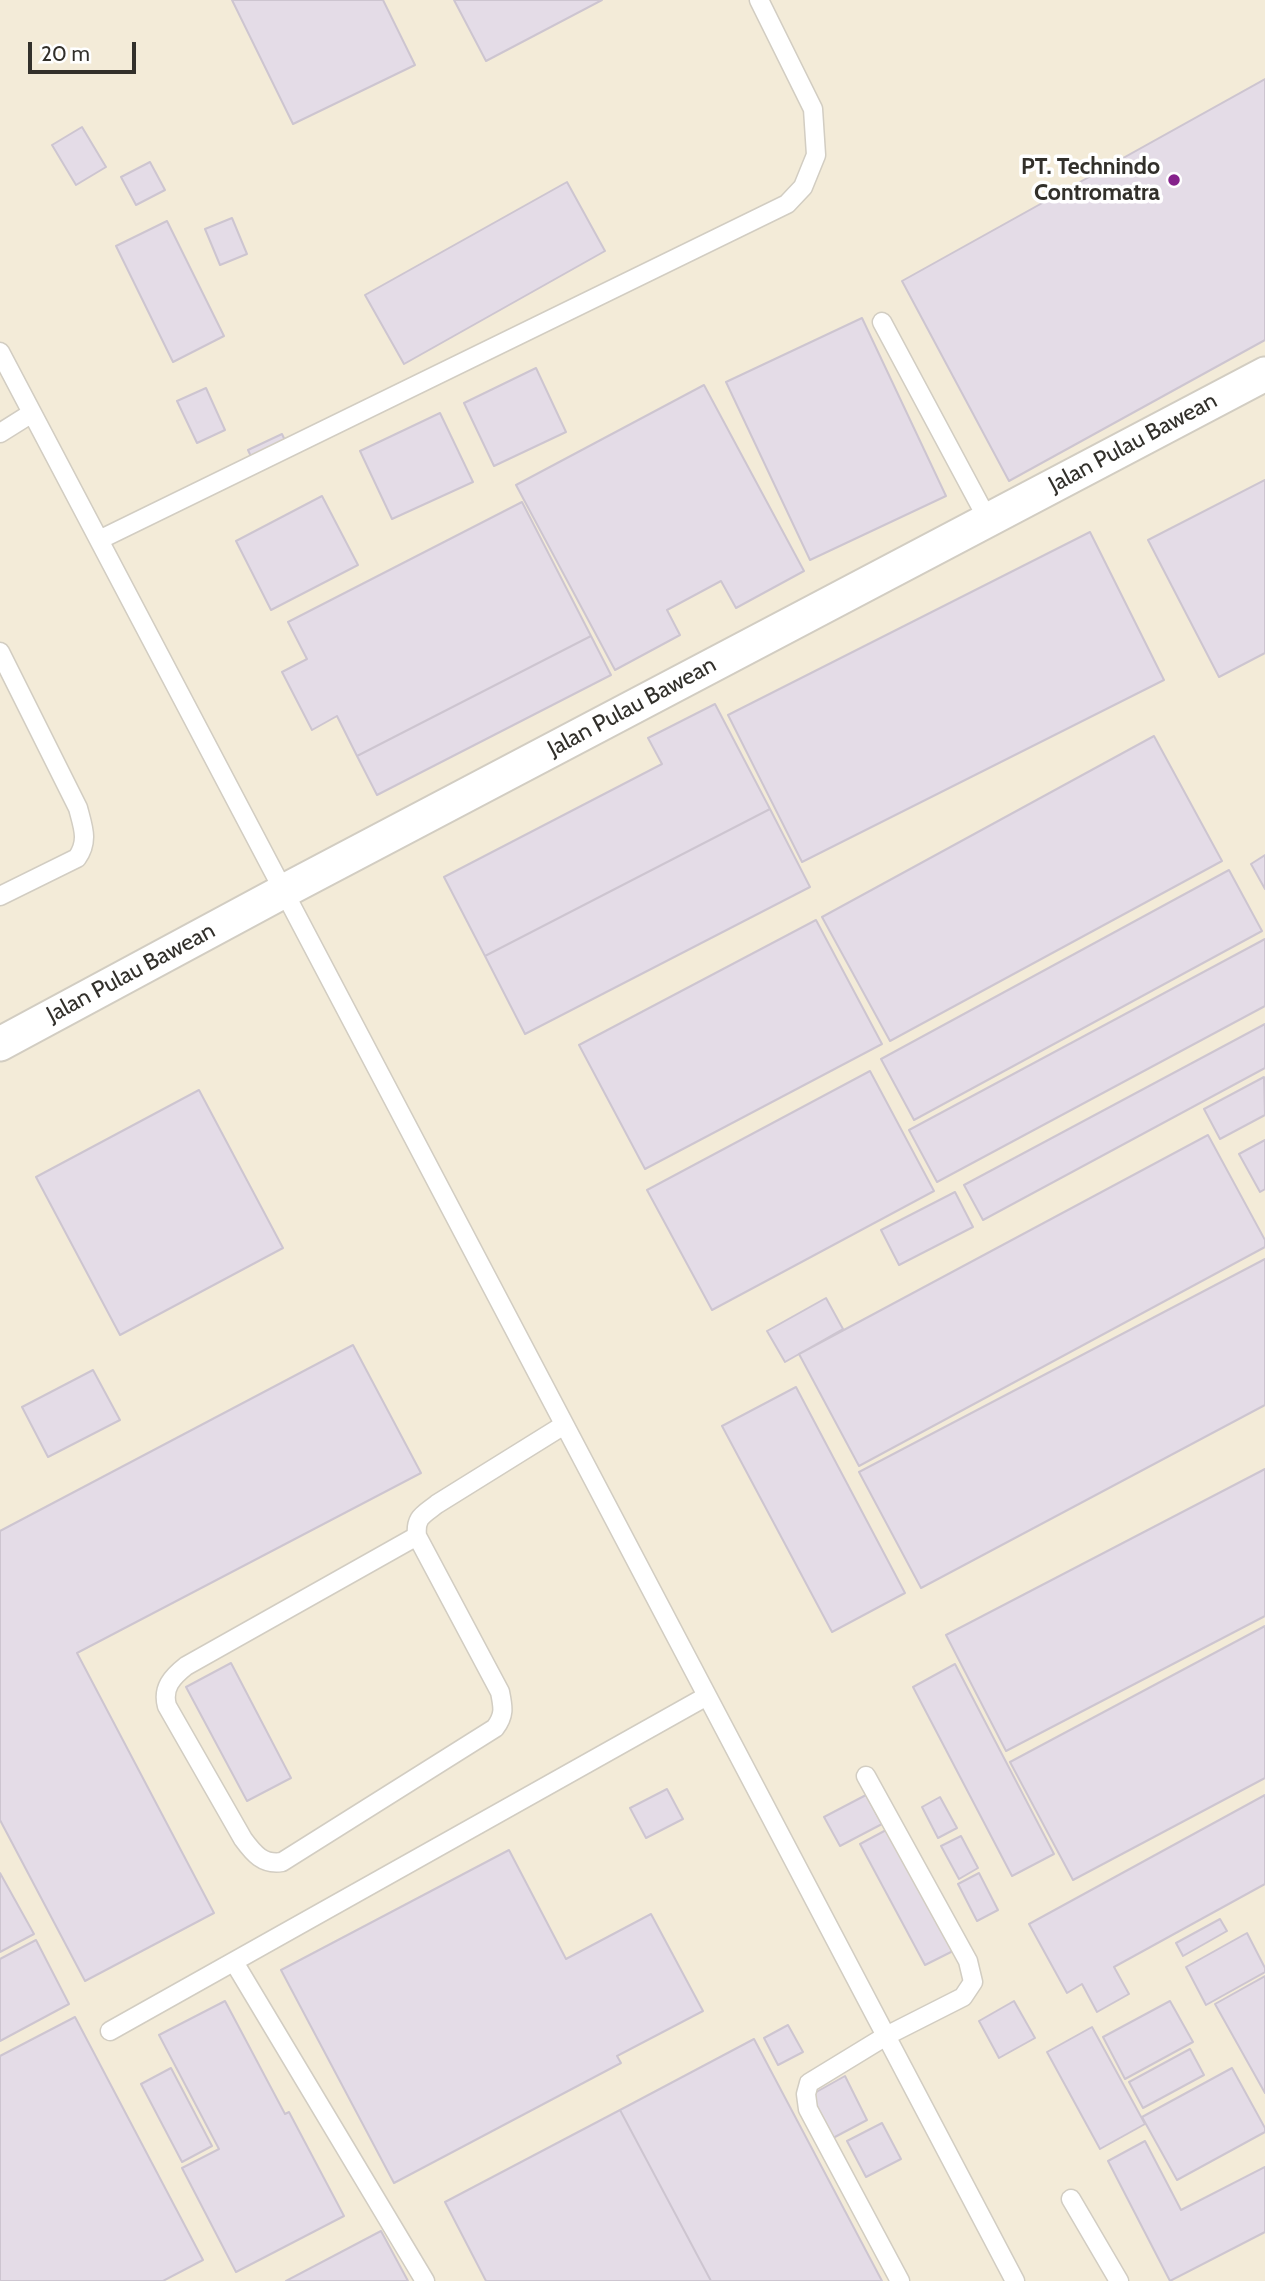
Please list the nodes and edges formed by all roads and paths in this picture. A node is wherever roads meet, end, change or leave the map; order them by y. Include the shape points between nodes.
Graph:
1 (759, 0) edge
2 (882, 322) dead end
3 (0, 352) edge
4 (1265, 374) edge
5 (32, 413) junction
6 (0, 433) edge
7 (988, 520) junction
8 (99, 540) junction
9 (0, 652) edge
10 (284, 891) junction
11 (0, 896) edge
12 (0, 1044) edge
13 (564, 1425) junction
14 (417, 1536) junction
15 (707, 1696) junction
16 (866, 1776) dead end
17 (234, 1962) junction
18 (110, 2031) dead end
19 (886, 2036) junction
20 (1071, 2199) dead end
21 (425, 2281) edge
22 (900, 2281) edge
23 (1014, 2281) edge
24 (1119, 2281) edge

1 - 8 lane via 813,109 816,155 803,187 786,204
2 - 7 lane
3 - 5 lane
4 - 7 street, Jalan Pulau Bawean
5 - 6 lane
5 - 8 lane
7 - 10 street, Jalan Pulau Bawean
8 - 10 lane
9 - 11 lane via 78,808 85,834 77,858
10 - 12 street, Jalan Pulau Bawean
10 - 13 lane
13 - 14 lane via 437,1504 418,1519
13 - 15 lane
14 - 14 lane via 186,1666 166,1686 167,1706 243,1839 264,1861 282,1862 501,1720 500,1692
15 - 17 lane
15 - 19 lane
16 - 19 lane via 968,1961 973,1982 963,1997
17 - 18 lane
17 - 21 lane
19 - 22 lane via 809,2083 806,2094 808,2109
19 - 23 lane
20 - 24 lane

